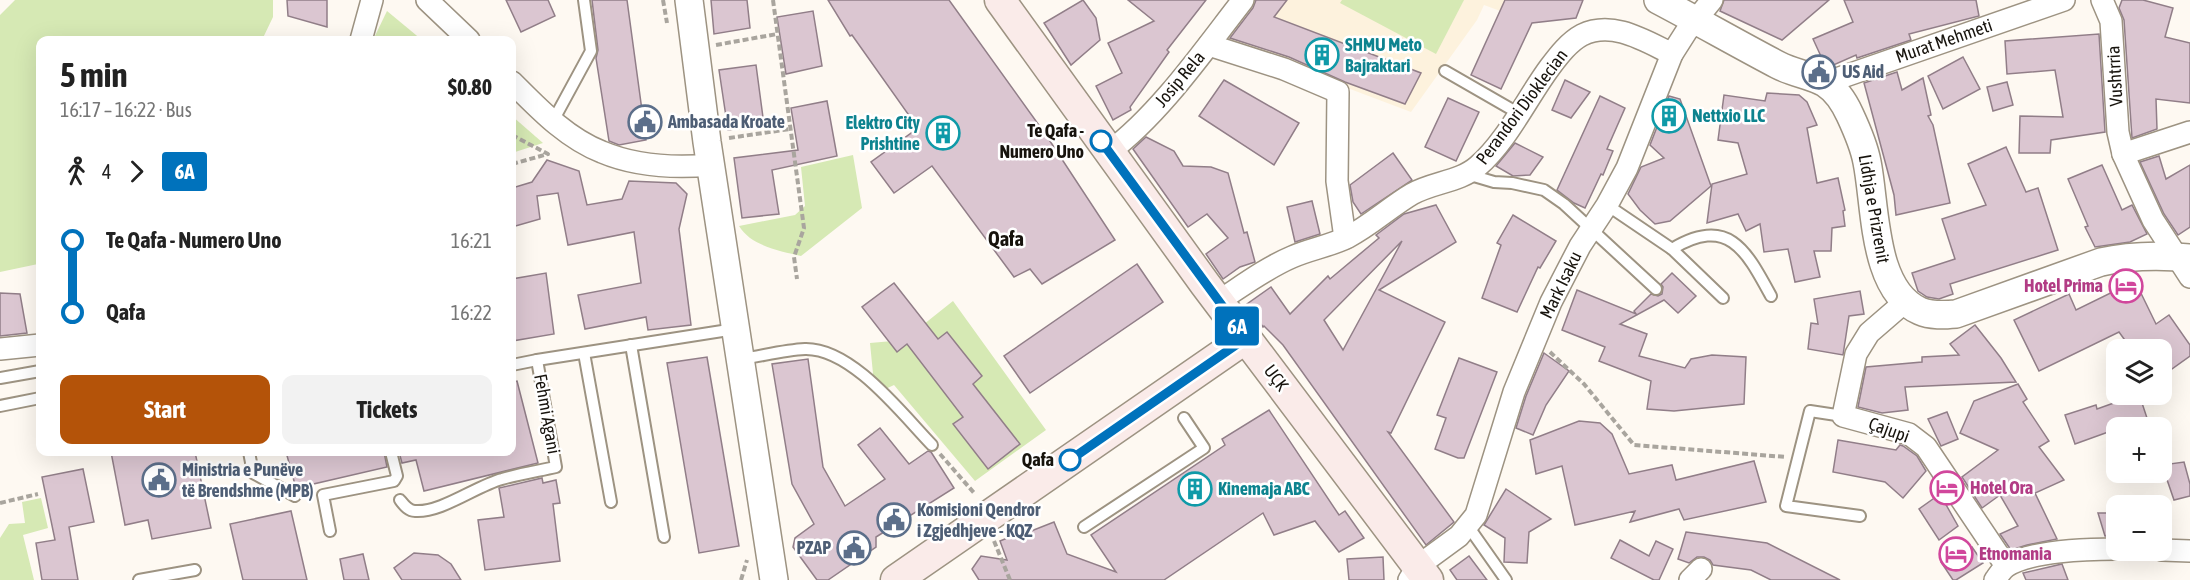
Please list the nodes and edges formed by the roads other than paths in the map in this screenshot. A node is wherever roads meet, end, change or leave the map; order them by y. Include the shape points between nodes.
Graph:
1 (372, 0) edge
2 (427, 0) edge
3 (584, 0) edge
4 (688, 0) edge
5 (999, 0) edge
6 (1243, 0) edge
7 (1658, 0) edge
8 (2064, 0) edge
9 (2102, 0) edge
10 (1704, 10) edge
11 (362, 36) edge
12 (465, 36) edge
13 (1209, 45) junction
14 (1672, 54) junction
15 (1445, 71) dead end
16 (1825, 83) junction
17 (516, 86) edge
18 (1518, 113) junction
19 (554, 121) junction
20 (2190, 132) edge
21 (1109, 152) junction
22 (709, 153) junction
23 (2123, 154) junction
24 (1466, 174) junction
25 (1607, 205) junction
26 (1592, 229) junction
27 (1345, 238) junction
28 (1672, 249) junction
29 (2186, 264) edge
30 (1656, 289) dead end
31 (1771, 296) dead end
32 (1723, 298) dead end
33 (1218, 302) junction
34 (1906, 302) junction
35 (735, 328) junction
36 (1246, 338) junction
37 (36, 345) edge
38 (631, 345) junction
39 (0, 349) edge
40 (584, 353) junction
41 (740, 359) junction
42 (537, 360) junction
43 (516, 364) edge
44 (36, 372) edge
45 (0, 378) edge
46 (36, 399) edge
47 (0, 406) edge
48 (1843, 416) junction
49 (1184, 418) dead end
50 (932, 445) road end
51 (250, 456) edge
52 (392, 456) edge
53 (295, 496) dead end
54 (400, 501) dead end
55 (611, 502) dead end
56 (1860, 516) dead end
57 (1468, 526) junction
58 (1084, 527) dead end
59 (330, 531) dead end
60 (664, 537) dead end
61 (2106, 549) edge
62 (2172, 550) edge
63 (2190, 551) edge
64 (195, 570) dead end
65 (2000, 573) edge
66 (1418, 576) edge
67 (139, 580) edge
68 (774, 580) edge
69 (896, 580) edge
70 (1506, 580) edge

1 - 11 street
2 - 12 street
3 - 19 lane via 591,51
4 - 22 street
5 - 21 main road, UÇK
6 - 13 street, Josip Rela
7 - 10 street, Lidhja e Prizrenit
8 - 16 street, Murat Mehmeti
9 - 23 street, Vushtrria via 2111,21 2118,132
10 - 14 street, Mark Isaku
10 - 16 street, Lidhja e Prizrenit via 1780,66
13 - 21 street, Josip Rela via 1139,128
13 - 27 street via 1284,69 1338,92 1337,180
14 - 18 street, Perandori Dioklecian via 1619,31 1582,35 1560,54
14 - 25 street, Mark Isaku via 1627,168
15 - 18 lane
16 - 34 street, Lidhja e Prizrenit via 1846,108 1861,140 1885,270
17 - 19 street
18 - 24 street, Perandori Dioklecian via 1493,151
19 - 22 street via 601,152 624,159 676,166
20 - 23 street
21 - 33 main road, UÇK
22 - 35 street
23 - 29 street, Vushtrria via 2153,220
24 - 26 lane via 1544,190
24 - 27 street, Perandori Dioklecian via 1412,194
25 - 26 street, Mark Isaku
25 - 28 lane
26 - 30 lane
26 - 57 street, Mark Isaku via 1551,302 1514,392 1476,515
27 - 33 street, Perandori Dioklecian via 1291,257
28 - 31 lane via 1695,237 1726,237 1755,267
28 - 32 lane
29 - 34 street via 2139,255 2101,262 1956,314 1920,311
33 - 36 main road, UÇK
34 - 48 street, Çajupi via 1869,333 1856,354
35 - 38 lane, Fehmi Agani
35 - 41 street
36 - 66 main road, UÇK
36 - 69 main road
37 - 39 street
38 - 40 lane, Fehmi Agani
38 - 60 lane
40 - 42 lane, Fehmi Agani
40 - 55 lane
41 - 50 lane via 807,349 828,353 853,367
41 - 68 street
42 - 43 lane
42 - 54 lane, Fehmi Agani via 556,467 501,479 425,510 414,512
44 - 45 lane
46 - 47 lane
48 - 56 lane via 1810,411 1786,506
48 - 65 street, Çajupi via 1909,434 1926,447
49 - 58 lane via 1204,448
51 - 53 lane via 253,473
52 - 59 lane via 397,476 394,480 323,495
57 - 66 street, Mark Isaku
57 - 70 lane
61 - 65 street via 2069,550 2032,557
62 - 63 street
64 - 67 lane

